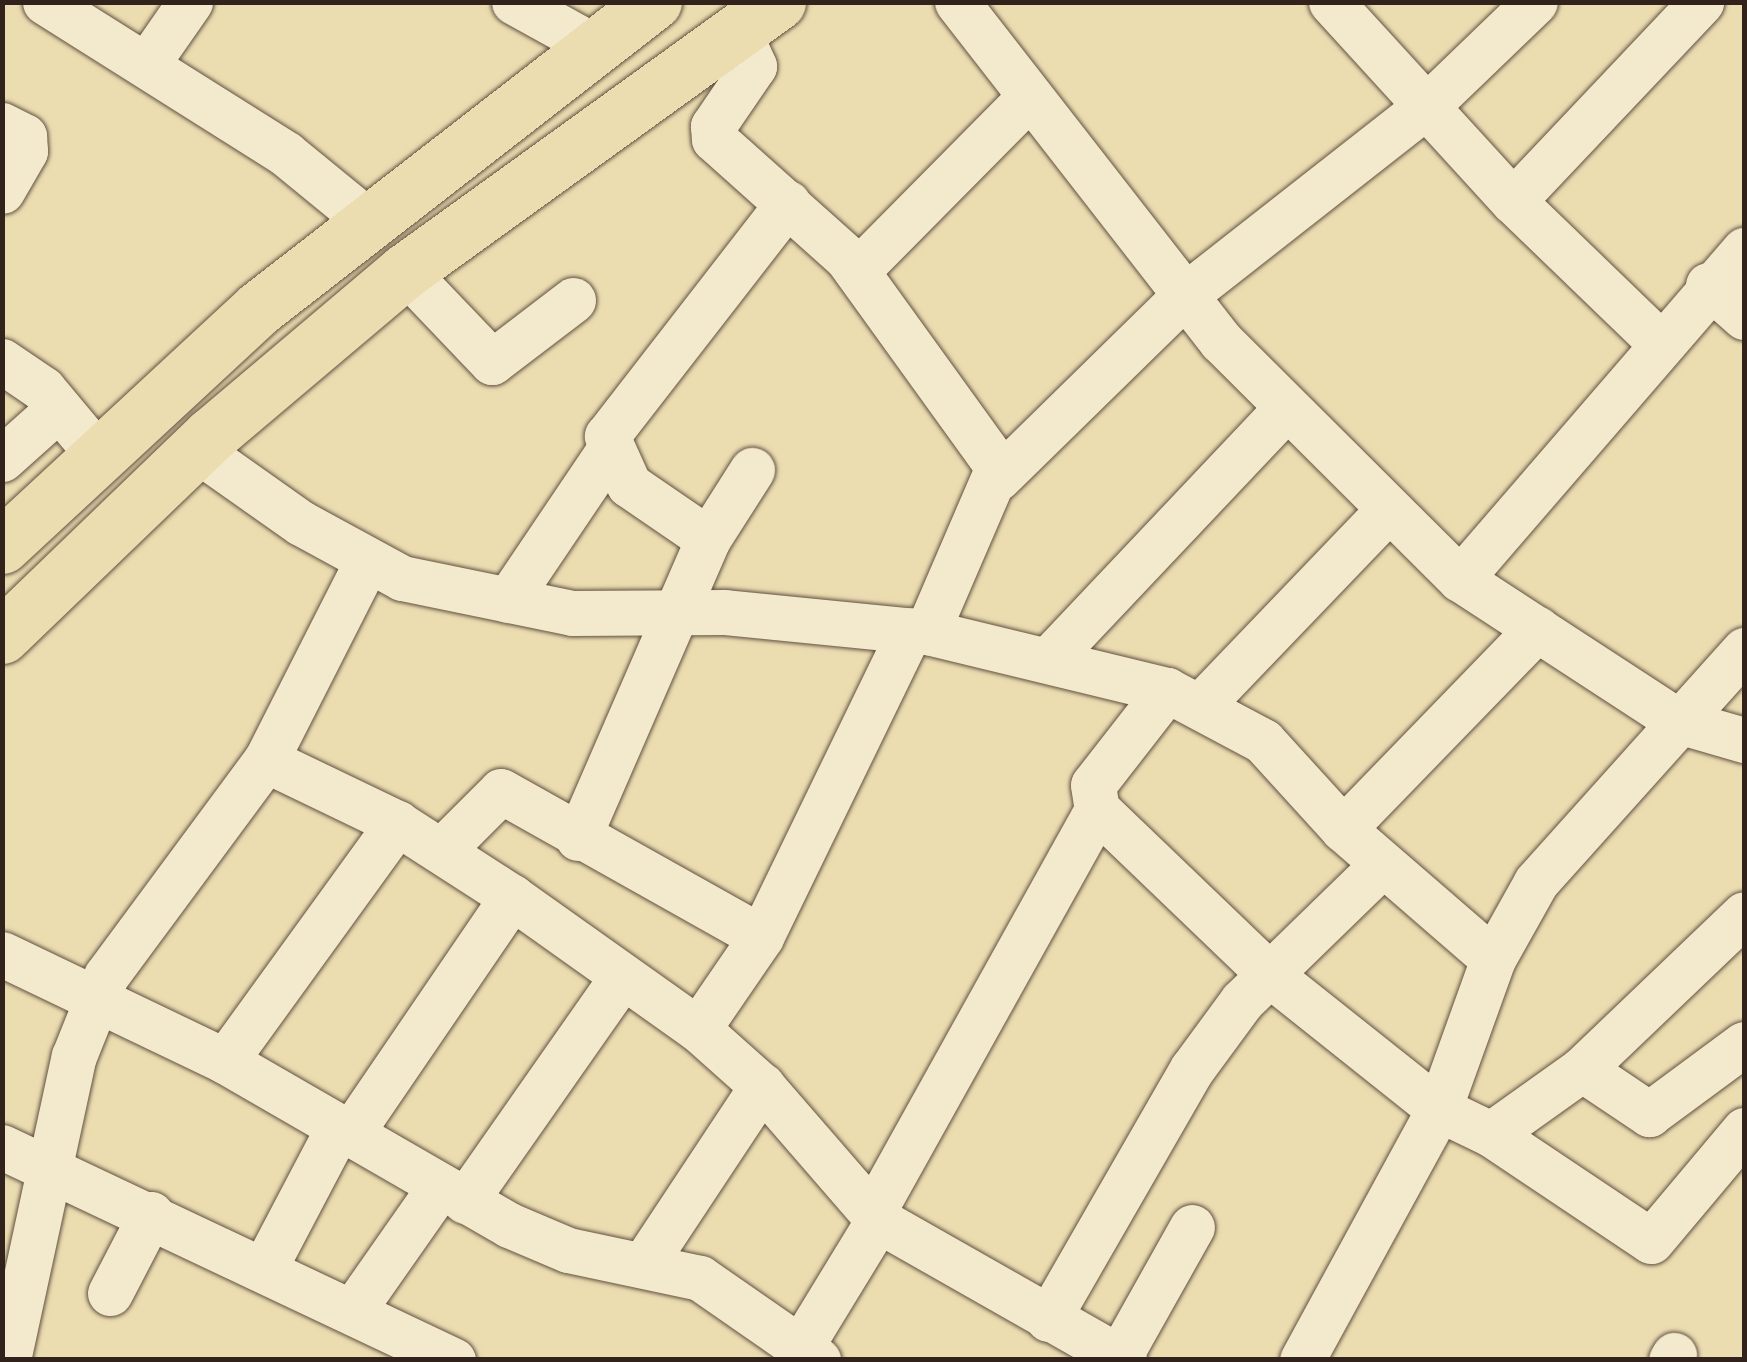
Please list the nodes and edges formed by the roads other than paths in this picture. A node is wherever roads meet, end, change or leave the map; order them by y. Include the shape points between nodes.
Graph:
1 (45, 2) edge
2 (190, 2) edge
3 (514, 2) edge
4 (654, 2) edge
5 (957, 2) edge
6 (1535, 2) edge
7 (1700, 2) edge
8 (1349, 8) edge
9 (758, 16) edge
10 (590, 44) junction
11 (148, 61) junction
12 (1028, 98) junction
13 (1430, 102) junction
14 (2, 125) edge
15 (2, 190) edge
16 (1512, 201) junction
17 (788, 203) junction
18 (369, 222) junction
19 (1744, 250) edge
20 (404, 270) junction
21 (857, 271) junction
22 (1708, 285) junction
23 (1184, 296) junction
24 (573, 300) dead end
25 (1744, 317) edge
26 (1658, 340) junction
27 (2, 361) edge
28 (59, 408) junction
29 (1286, 408) junction
30 (196, 449) junction
31 (608, 452) junction
32 (99, 456) junction
33 (2, 459) edge
34 (752, 470) dead end
35 (998, 478) junction
36 (1387, 511) junction
37 (708, 539) junction
38 (2, 546) edge
39 (366, 563) junction
40 (1460, 579) junction
41 (508, 600) junction
42 (670, 617) junction
43 (1537, 630) junction
44 (918, 631) junction
45 (2, 636) edge
46 (1744, 650) edge
47 (1049, 658) junction
48 (1184, 697) junction
49 (1678, 722) junction
50 (1744, 740) edge
51 (266, 760) junction
52 (1097, 808) junction
53 (397, 824) junction
54 (1343, 829) junction
55 (578, 838) junction
56 (442, 850) junction
57 (1382, 865) junction
58 (512, 896) junction
59 (1744, 914) edge
60 (761, 937) junction
61 (2, 954) edge
62 (1493, 959) junction
63 (1269, 974) junction
64 (620, 980) junction
65 (96, 998) junction
66 (698, 1029) junction
67 (1744, 1044) edge
68 (225, 1061) junction
69 (1582, 1069) junction
70 (762, 1086) junction
71 (1439, 1109) junction
72 (345, 1129) junction
73 (1744, 1130) edge
74 (1491, 1134) junction
75 (2, 1147) edge
76 (47, 1163) junction
77 (452, 1194) junction
78 (152, 1214) junction
79 (875, 1217) junction
80 (1192, 1227) dead end
81 (644, 1264) junction
82 (264, 1268) junction
83 (110, 1293) dead end
84 (354, 1310) junction
85 (11, 1311) edge
86 (1048, 1319) junction
87 (782, 1348) edge
88 (1122, 1358) edge
89 (8, 1360) edge
90 (453, 1360) edge
91 (1302, 1360) edge

1 - 11 street
2 - 11 street
3 - 10 street
4 - 10 main road
5 - 12 street
6 - 13 street
7 - 16 street
8 - 13 street
9 - 17 street via 754,66 713,126 714,140
9 - 20 main road
10 - 18 main road
11 - 18 street
12 - 21 street
12 - 23 street
13 - 16 street
13 - 23 street
14 - 15 street via 24,136 25,151
16 - 26 street
17 - 21 street
17 - 31 street via 612,425
18 - 32 main road via 260,308
19 - 22 street
20 - 24 street via 492,362
20 - 30 main road
21 - 35 street via 952,393
22 - 25 street
22 - 26 street
23 - 29 street
23 - 35 street
26 - 40 street
27 - 28 street
28 - 32 street
28 - 33 street
29 - 36 street
29 - 47 street
30 - 39 street
30 - 45 main road
31 - 37 street via 629,486
31 - 41 street
32 - 38 main road
34 - 37 street
35 - 44 street
36 - 40 street
36 - 48 street
37 - 42 street
39 - 41 street
39 - 51 street
40 - 43 street
41 - 42 street
42 - 44 street via 725,612
42 - 55 street via 663,657
43 - 49 street
43 - 54 street
44 - 47 street
44 - 60 street
46 - 49 street
47 - 48 street
48 - 52 street via 1093,785
48 - 54 street via 1294,768
49 - 50 street
49 - 62 street via 1536,882
51 - 53 street
51 - 65 street via 154,901
52 - 63 street
52 - 79 street
53 - 56 street
53 - 68 street
54 - 57 street
55 - 56 street via 490,791
55 - 60 street
56 - 58 street
57 - 62 street
57 - 63 street
58 - 64 street
58 - 72 street
59 - 69 street
60 - 66 street
61 - 65 street
62 - 71 street
63 - 71 street
63 - 86 street via 1192,1069
64 - 66 street
64 - 77 street
65 - 68 street
65 - 76 street
66 - 70 street
67 - 69 street via 1649,1114
68 - 72 street
69 - 74 street
70 - 79 street
70 - 81 street
71 - 74 street
71 - 91 street
72 - 77 street
72 - 82 street
73 - 74 street via 1651,1240
75 - 76 street
76 - 78 street
76 - 85 street
77 - 81 street via 568,1250
77 - 84 street
78 - 82 street
78 - 83 street
79 - 86 street
79 - 87 street
80 - 88 street
81 - 87 street via 700,1278
82 - 84 street
84 - 90 street
85 - 89 street
86 - 88 street

